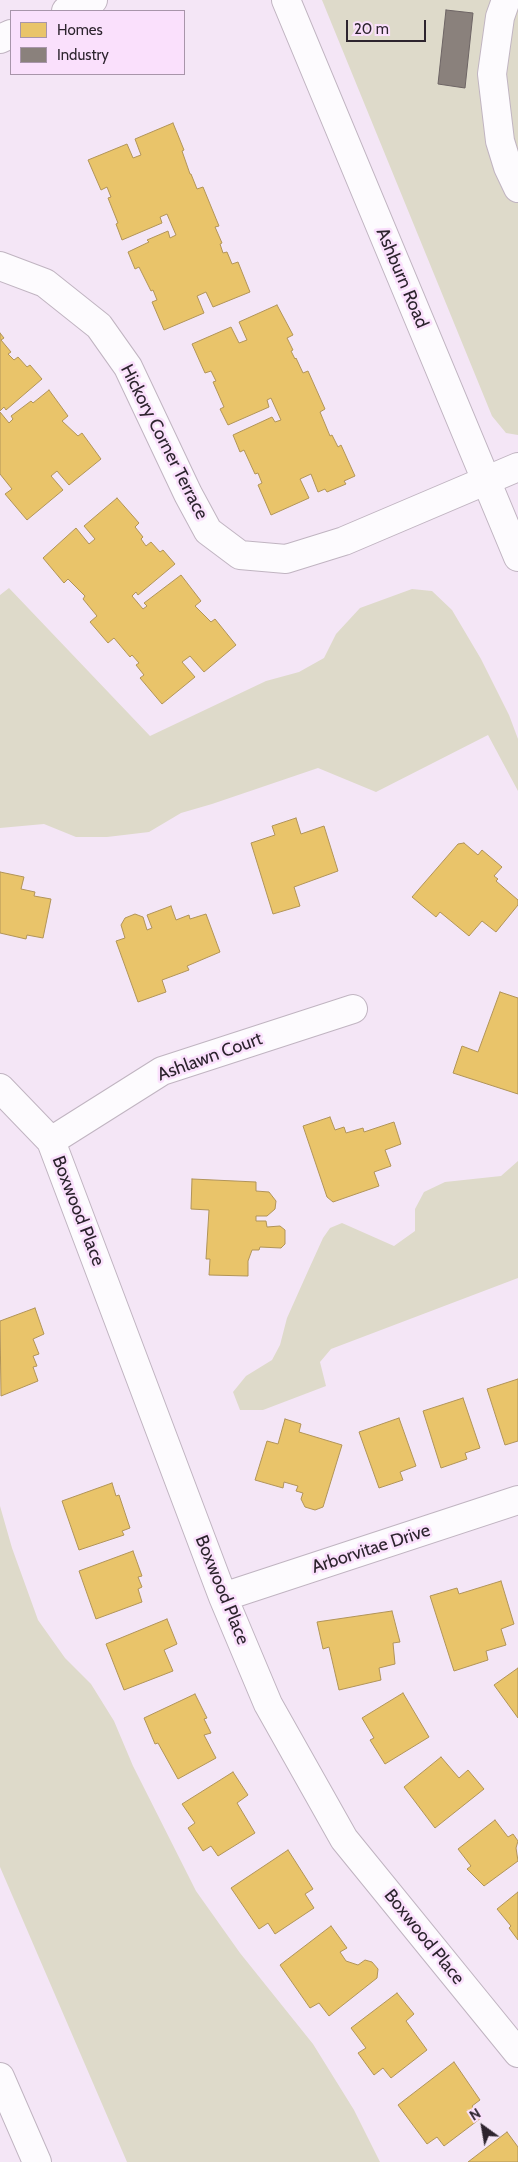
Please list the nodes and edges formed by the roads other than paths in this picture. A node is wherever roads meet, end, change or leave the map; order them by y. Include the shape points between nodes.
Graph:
1 (93, 0) edge
2 (286, 0) edge
3 (506, 0) edge
4 (68, 10) edge
5 (518, 188) edge
6 (0, 266) edge
7 (518, 467) edge
8 (487, 480) junction
9 (518, 557) edge
10 (353, 1009) dead end
11 (0, 1088) edge
12 (52, 1141) junction
13 (518, 1500) edge
14 (223, 1597) junction
15 (518, 2053) edge
16 (0, 2077) edge
17 (37, 2162) edge

1 - 4 street
2 - 8 street, Ashburn Road
3 - 5 street via 500,17 492,74 500,141
6 - 8 street, Hickory Corner Terrace via 45,283 99,326 128,367 208,530 240,555 286,560 344,541
7 - 8 street, Hickory Corner Terrace
8 - 9 street, Ashburn Road
10 - 12 street, Ashlawn Court via 162,1071
11 - 12 street, Boxwood Place
12 - 14 street, Boxwood Place
13 - 14 street, Arborvitae Drive
14 - 15 street, Boxwood Place via 268,1704 344,1839
16 - 17 street

